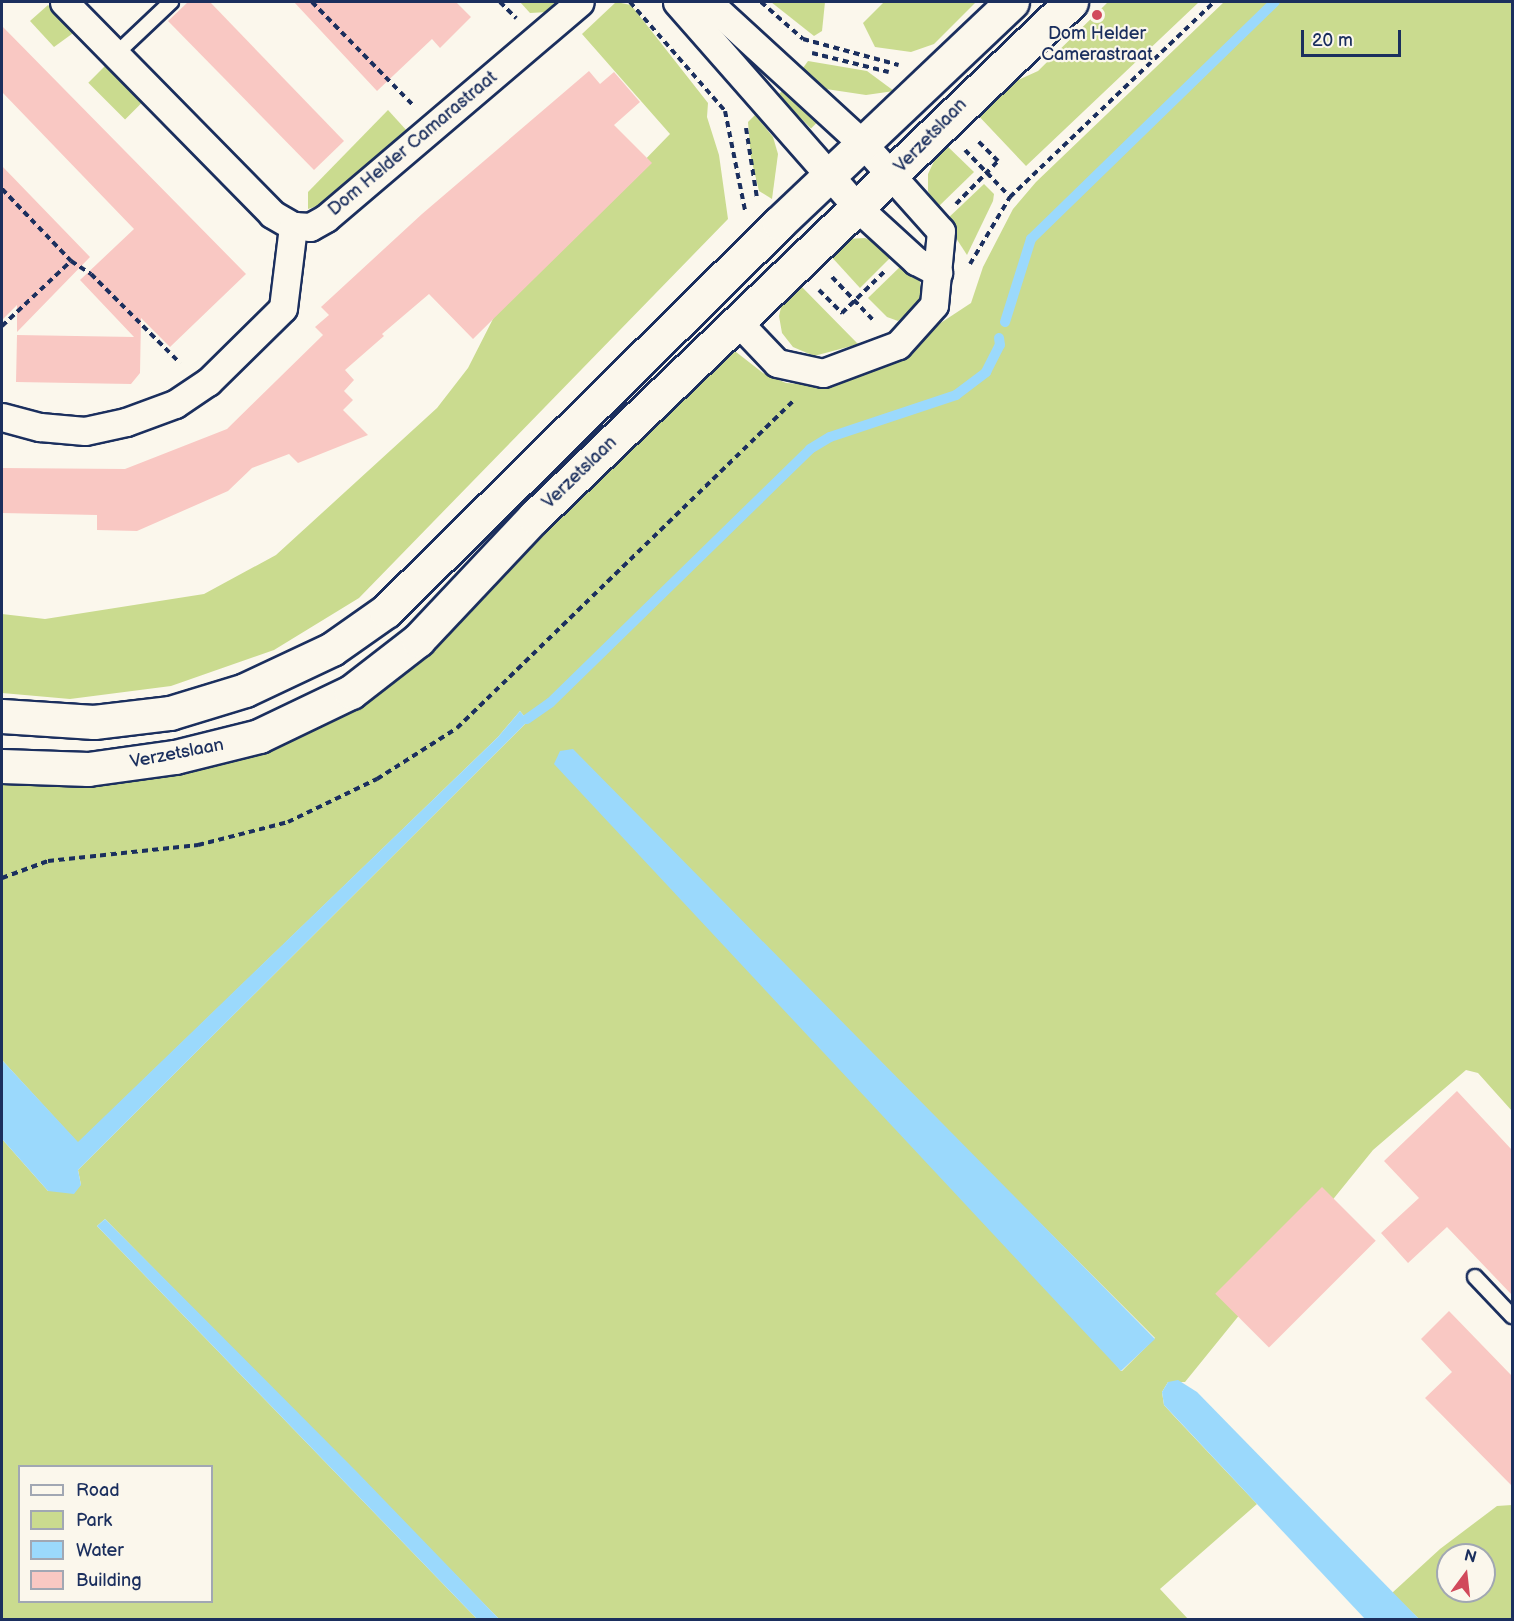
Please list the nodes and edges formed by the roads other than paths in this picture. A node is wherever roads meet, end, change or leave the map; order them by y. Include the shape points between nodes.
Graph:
1 (64, 2) edge
2 (171, 2) edge
3 (580, 2) edge
4 (677, 2) edge
5 (708, 2) edge
6 (1012, 2) edge
7 (1071, 2) edge
8 (116, 54) junction
9 (864, 145) junction
10 (893, 176) junction
11 (830, 177) junction
12 (858, 208) junction
13 (293, 226) junction
14 (938, 272) junction
15 (737, 321) junction
16 (2, 417) edge
17 (2, 716) edge
18 (2, 766) edge
19 (1475, 1277) dead end
20 (1512, 1316) edge

1 - 8 street
2 - 8 lane
3 - 13 street, Dom Helder Camarastraat via 326,218 310,227
4 - 11 street
5 - 9 street
6 - 9 main road, Verzetslaan
7 - 10 main road, Verzetslaan via 952,113
8 - 13 street via 272,214
9 - 10 street
9 - 11 main road, Verzetslaan
10 - 12 main road, Verzetslaan
10 - 14 street via 941,231
11 - 12 street
11 - 17 main road, Verzetslaan via 765,221 386,611 332,650 245,690 171,713 94,722
12 - 14 street via 916,261
12 - 15 main road, Verzetslaan
13 - 16 street via 283,308 208,382 175,404 126,422 85,431 40,427
14 - 15 street via 934,305 898,345 823,373 777,363
15 - 18 main road, Verzetslaan via 534,517 418,640 351,692 259,736 175,757 88,769
19 - 20 lane

